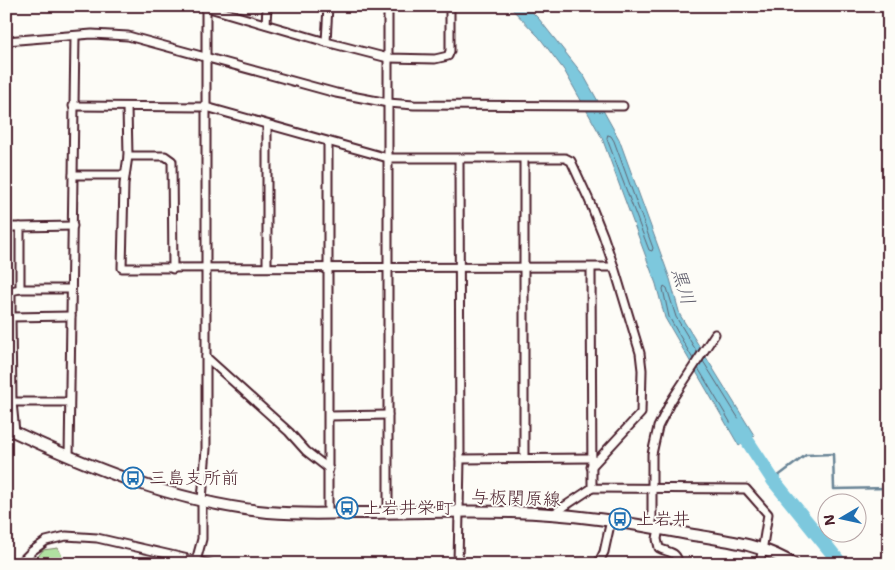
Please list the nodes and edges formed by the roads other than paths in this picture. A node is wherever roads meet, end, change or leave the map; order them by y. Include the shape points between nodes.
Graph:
1 (267, 6) edge
2 (328, 6) edge
3 (388, 6) edge
4 (450, 6) edge
5 (206, 7) edge
6 (266, 24) junction
7 (75, 36) junction
8 (9, 41) edge
9 (326, 42) junction
10 (206, 57) junction
11 (388, 58) junction
12 (388, 103) junction
13 (73, 106) junction
14 (127, 106) junction
15 (623, 106) dead end
16 (206, 107) junction
17 (267, 125) junction
18 (328, 143) junction
19 (128, 156) junction
20 (388, 158) junction
21 (459, 159) junction
22 (524, 159) junction
23 (73, 175) junction
24 (125, 175) junction
25 (73, 226) junction
26 (14, 227) edge
27 (267, 267) junction
28 (614, 267) junction
29 (206, 268) junction
30 (328, 268) junction
31 (388, 268) junction
32 (459, 268) junction
33 (525, 268) junction
34 (591, 268) junction
35 (173, 269) junction
36 (20, 289) junction
37 (71, 289) junction
38 (71, 316) junction
39 (11, 317) junction
40 (715, 334) dead end
41 (206, 357) junction
42 (12, 402) junction
43 (70, 402) junction
44 (388, 415) junction
45 (329, 416) junction
46 (10, 430) edge
47 (69, 456) junction
48 (524, 458) junction
49 (591, 458) junction
50 (460, 459) junction
51 (592, 467) junction
52 (328, 469) junction
53 (652, 487) junction
54 (592, 488) junction
55 (202, 500) junction
56 (459, 512) junction
57 (388, 513) junction
58 (328, 514) junction
59 (552, 514) junction
60 (611, 520) junction
61 (656, 527) junction
62 (762, 549) junction
63 (196, 561) junction
64 (18, 564) edge
65 (210, 564) edge
66 (458, 564) edge
67 (598, 564) edge
68 (678, 564) edge
69 (760, 564) edge
70 (793, 564) edge

1 - 6 street
2 - 9 street
3 - 11 street
4 - 11 street via 448,56 435,59
5 - 6 street
5 - 10 street
6 - 9 street
7 - 8 street
7 - 10 street via 128,36
7 - 13 street
9 - 11 street
10 - 12 street via 336,93
10 - 16 street
11 - 12 street
12 - 15 street
12 - 20 street
13 - 14 street
13 - 23 street
14 - 16 street
14 - 19 street
16 - 17 street
16 - 29 street
17 - 18 street
17 - 27 street
18 - 20 street
18 - 30 street
19 - 24 street
19 - 35 street via 166,156 172,161
20 - 21 street
20 - 31 street
21 - 22 street
21 - 32 street
22 - 28 street via 565,158 571,161 590,200
22 - 33 street
23 - 24 street
23 - 25 street
24 - 35 street via 122,268
25 - 26 street
25 - 37 street
26 - 36 street
27 - 29 street
27 - 30 street
28 - 34 street
28 - 51 street via 640,353 642,405 636,420
29 - 35 street
29 - 41 street
30 - 31 street
30 - 45 street
31 - 32 street
31 - 44 street
32 - 33 street
32 - 50 street
33 - 34 street
33 - 48 street
34 - 49 street
36 - 37 street
36 - 39 street via 11,291
37 - 38 street
38 - 39 street
38 - 43 street
39 - 42 street
40 - 53 street via 671,401 658,428 652,454
41 - 52 street
41 - 55 street via 206,449
42 - 43 street
42 - 46 street
43 - 47 street
44 - 45 street
44 - 57 street
45 - 52 street
46 - 47 main road, 与板関原線
47 - 55 main road, 与板関原線 via 127,480
48 - 49 street
48 - 50 street
49 - 51 street
50 - 56 street
51 - 54 street
52 - 58 street
53 - 54 street
53 - 61 street
53 - 62 street via 746,488 768,514
54 - 59 street
55 - 58 main road, 与板関原線 via 269,512
55 - 63 street via 202,539
56 - 57 main road, 与板関原線
56 - 59 main road, 与板関原線
56 - 66 street
57 - 58 main road, 与板関原線
59 - 60 main road, 与板関原線
60 - 61 main road, 与板関原線
60 - 67 street
61 - 62 main road, 与板関原線
61 - 68 street via 659,548 676,555
62 - 69 street
62 - 70 main road, 与板関原線
63 - 64 street via 97,538 66,536 46,541
63 - 65 street

